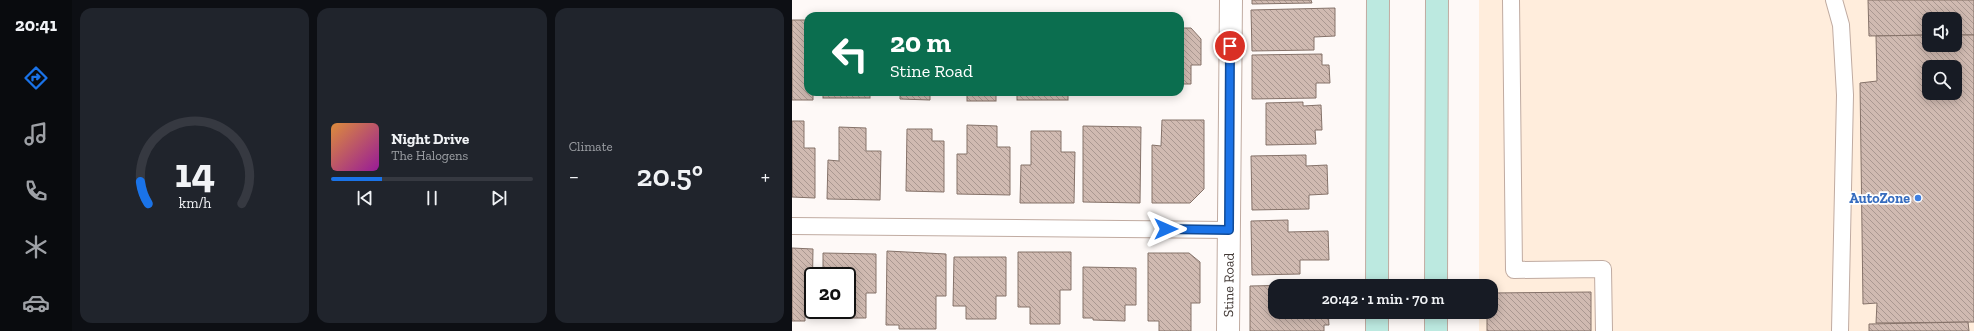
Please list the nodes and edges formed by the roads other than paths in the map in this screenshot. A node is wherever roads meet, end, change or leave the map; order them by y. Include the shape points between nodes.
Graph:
1 (1230, 0) edge
2 (1378, 0) edge
3 (1437, 0) edge
4 (1511, 0) edge
5 (1834, 0) edge
6 (792, 226) edge
7 (1229, 230) junction
8 (1377, 279) edge
9 (1436, 279) edge
10 (1377, 319) edge
11 (1436, 319) edge
12 (1228, 331) edge
13 (1377, 331) edge
14 (1436, 331) edge
15 (1604, 331) edge
16 (1840, 331) edge

1 - 7 street, Stine Road
2 - 8 main road
3 - 9 main road
4 - 15 lane via 1514,270 1603,269
5 - 16 lane via 1841,25 1845,96
6 - 7 lane
7 - 12 street, Stine Road
10 - 13 main road
11 - 14 main road

